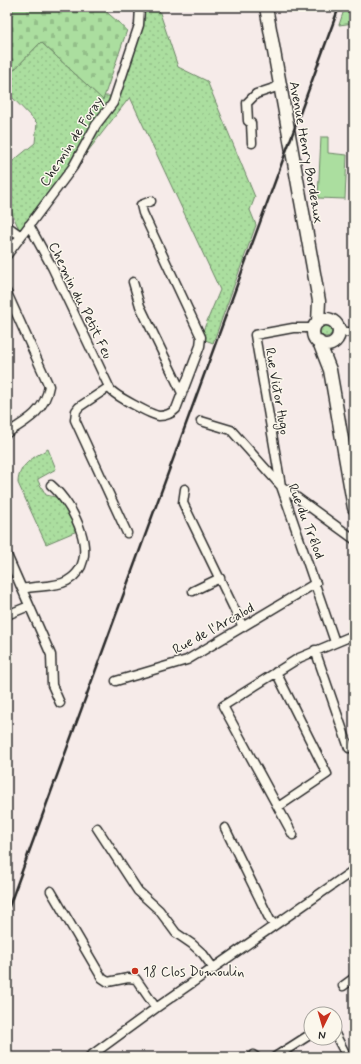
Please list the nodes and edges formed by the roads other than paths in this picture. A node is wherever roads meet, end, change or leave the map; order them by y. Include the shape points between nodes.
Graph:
1 (140, 7) edge
2 (266, 7) edge
3 (280, 86) junction
4 (252, 143) dead end
5 (151, 201) dead end
6 (29, 225) junction
7 (7, 226) edge
8 (21, 236) junction
9 (7, 255) edge
10 (133, 282) dead end
11 (7, 293) edge
12 (320, 323) junction
13 (339, 331) junction
14 (354, 334) edge
15 (319, 342) junction
16 (332, 343) junction
17 (330, 370) junction
18 (109, 386) junction
19 (182, 393) junction
20 (201, 421) dead end
21 (7, 432) edge
22 (51, 485) dead end
23 (281, 486) junction
24 (185, 489) dead end
25 (354, 508) edge
26 (127, 533) dead end
27 (354, 539) edge
28 (7, 555) edge
29 (220, 578) junction
30 (316, 583) junction
31 (22, 589) junction
32 (193, 591) dead end
33 (29, 606) junction
34 (7, 615) edge
35 (243, 627) junction
36 (354, 635) edge
37 (335, 642) junction
38 (315, 650) junction
39 (276, 672) junction
40 (116, 681) dead end
41 (60, 703) dead end
42 (349, 748) dead end
43 (278, 807) junction
44 (97, 828) dead end
45 (225, 828) dead end
46 (293, 835) dead end
47 (354, 870) edge
48 (51, 891) dead end
49 (275, 925) junction
50 (214, 969) junction
51 (354, 978) edge
52 (342, 986) dead end
53 (156, 1008) junction
54 (303, 1039) edge
55 (342, 1046) edge
56 (89, 1057) edge
57 (275, 1057) edge
58 (345, 1057) edge

1 - 6 street, Chemin de Foray via 139,25 113,103 96,125 73,167
2 - 3 main road, Avenue Henry Bordeaux
3 - 4 street via 256,94 247,103
3 - 12 main road, Avenue Henry Bordeaux via 319,301
5 - 19 street, Chemin du Petit Feu via 141,205 143,213 201,337
6 - 8 street, Chemin de Foray
6 - 18 street, Chemin du Petit Feu
7 - 8 street
8 - 9 street, Chemin de Foray
10 - 19 street via 140,306
11 - 21 street via 49,386 46,400 37,413
12 - 13 main road via 335,322
12 - 15 main road via 314,335
12 - 23 street, Rue Victor Hugo via 255,335
13 - 14 street
13 - 16 main road via 338,338
15 - 16 main road
15 - 17 main road
16 - 17 main road
17 - 25 main road
18 - 19 street, Chemin du Petit Feu via 114,394 159,416 176,409
18 - 26 street via 79,407 75,420
20 - 23 street, Rue du Trélod via 231,430
22 - 31 street via 61,494 77,522 83,536 84,555 79,568 69,580 54,586
23 - 27 street
23 - 30 street, Rue du Trélod
24 - 29 street via 183,503
28 - 31 street
29 - 32 street
29 - 35 street
30 - 35 street, Rue de l'Arcalod
30 - 37 street, Rue du Trélod
31 - 33 street
33 - 34 street
33 - 41 street via 51,655 52,684
35 - 40 street, Rue de l'Arcalod via 187,660
36 - 37 street
37 - 38 street
38 - 39 street
38 - 42 street
39 - 43 street via 327,774
39 - 43 street via 223,706
43 - 46 street
44 - 50 street via 138,891
45 - 49 street via 270,920
47 - 49 street
48 - 53 street via 102,978 108,982 136,979
49 - 50 street
50 - 53 street
51 - 52 street
53 - 56 street
54 - 57 street
55 - 58 street

